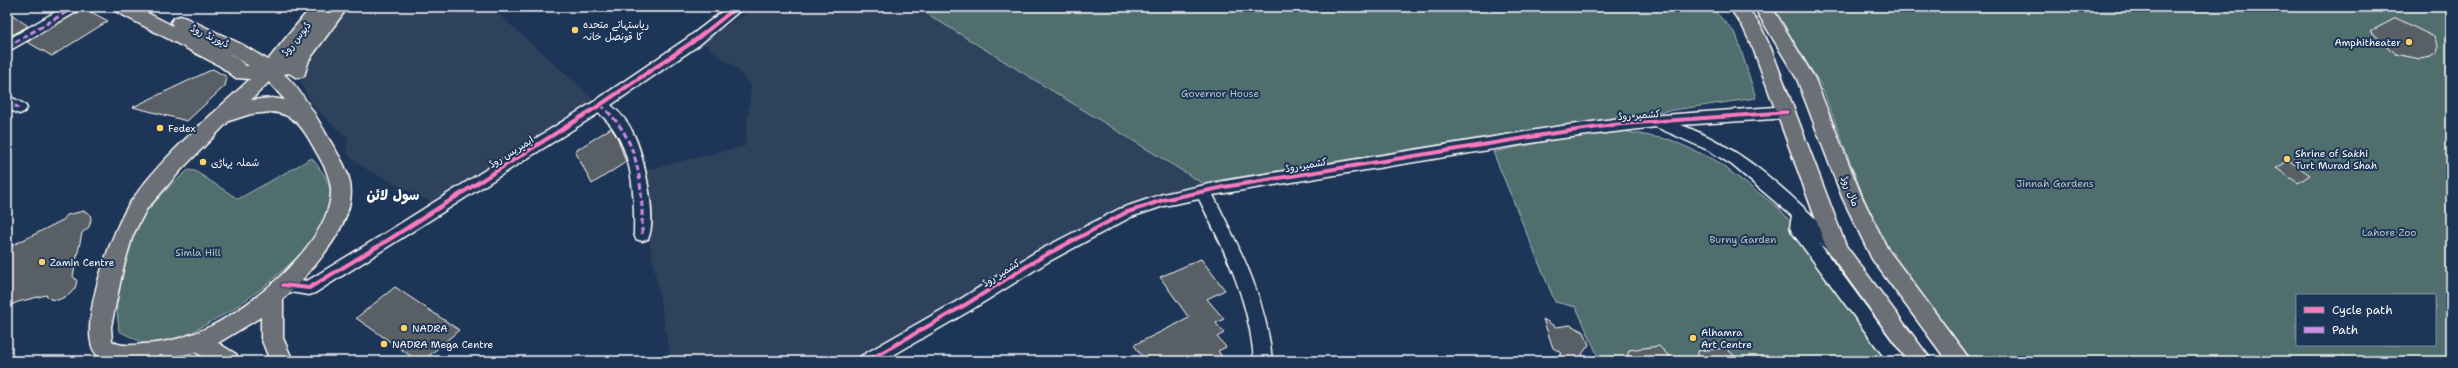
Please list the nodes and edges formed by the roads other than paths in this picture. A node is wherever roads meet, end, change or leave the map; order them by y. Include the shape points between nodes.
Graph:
1 (75, 7) edge
2 (121, 7) edge
3 (148, 7) edge
4 (321, 7) edge
5 (339, 7) edge
6 (737, 7) edge
7 (1738, 7) edge
8 (1763, 7) edge
9 (7, 48) edge
10 (300, 59) junction
11 (238, 71) junction
12 (269, 71) junction
13 (292, 94) junction
14 (600, 105) junction
15 (1787, 112) junction
16 (304, 116) junction
17 (220, 117) junction
18 (1654, 122) junction
19 (1203, 191) junction
20 (1800, 215) junction
21 (642, 234) dead end
22 (1837, 250) junction
23 (278, 289) junction
24 (194, 343) junction
25 (98, 352) edge
26 (164, 361) edge
27 (228, 361) edge
28 (282, 361) edge
29 (867, 361) edge
30 (1263, 361) edge
31 (1897, 361) edge
32 (1921, 361) edge
33 (1960, 361) edge

1 - 9 street
2 - 11 main road, ڈیورنڈ روڈ via 227,61
3 - 12 main road, ڈیورنڈ روڈ via 238,50
4 - 12 main road, ڈیوس روڈ
5 - 10 main road, ڈیوس روڈ
6 - 14 street, ایمپریس روڈ via 694,41
7 - 15 main road via 1751,25
8 - 33 main road, مال روڈ via 1806,79 1852,197 1879,252
10 - 12 main road, ڈیوس روڈ via 286,67
10 - 13 main road, ڈیوس روڈ
11 - 12 main road via 249,74
11 - 17 main road
12 - 13 main road, ڈیورنڈ روڈ
12 - 17 main road, ڈیوس روڈ
13 - 16 main road, ڈیورنڈ روڈ
14 - 21 street via 618,121 630,140 641,190
14 - 23 street, ایمپریس روڈ via 309,288
15 - 18 street, کشمیر روڈ
15 - 22 main road
16 - 17 main road via 283,107 267,104 251,106
16 - 23 main road via 334,165 342,193 338,212 324,236 299,270
17 - 25 main road via 144,198 128,222 106,294 98,332
18 - 19 street, کشمیر روڈ via 1555,133
18 - 20 street, کشمیر روڈ via 1699,137 1731,155 1764,178
19 - 29 street, کشمیر روڈ via 1163,200 1125,213 1098,226
19 - 30 street via 1251,295 1260,327
20 - 22 street, کشمیر روڈ
20 - 31 street via 1798,227
22 - 32 main road
23 - 24 main road via 232,325
23 - 28 main road via 271,340
24 - 25 main road via 165,351 127,354
24 - 26 main road
24 - 27 main road

